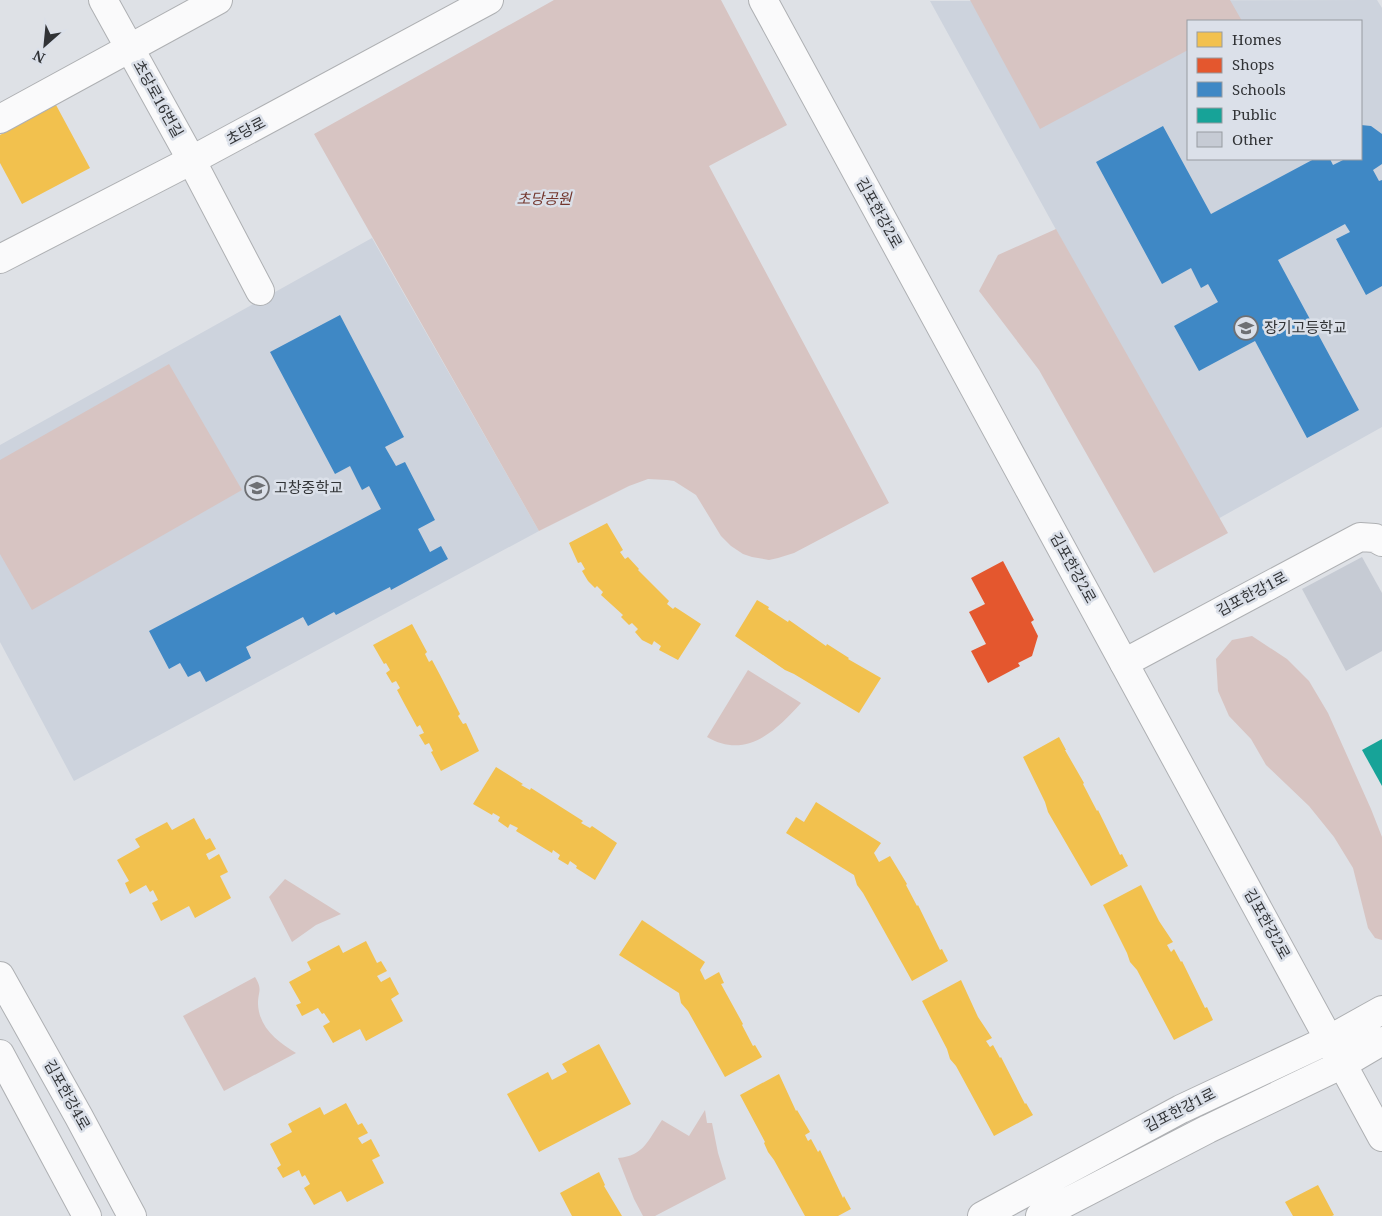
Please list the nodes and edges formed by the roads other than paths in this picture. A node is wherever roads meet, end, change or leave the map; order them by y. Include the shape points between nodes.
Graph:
1 (103, 0) edge
2 (218, 0) edge
3 (459, 0) edge
4 (489, 0) edge
5 (763, 0) edge
6 (130, 48) junction
7 (0, 119) edge
8 (189, 155) junction
9 (0, 245) edge
10 (0, 259) edge
11 (260, 291) dead end
12 (1382, 542) edge
13 (1124, 662) junction
14 (0, 976) edge
15 (1382, 1010) edge
16 (1330, 1039) junction
17 (1382, 1041) edge
18 (0, 1054) edge
19 (1343, 1064) junction
20 (1382, 1137) edge
21 (87, 1216) edge
22 (132, 1216) edge
23 (982, 1216) edge
24 (1040, 1216) edge

1 - 6 street, 초당로16번길
2 - 6 street, 초당로16번길
3 - 8 street, 초당로
4 - 8 street, 초당로
5 - 13 street, 김포한강2로
6 - 7 street, 초당로16번길
6 - 8 street, 초당로16번길
8 - 9 street, 초당로
8 - 10 street, 초당로
8 - 11 street, 초당로16번길
12 - 13 street, 김포한강1로 via 1360,537
13 - 16 street, 김포한강2로
14 - 22 street, 김포한강4로
15 - 16 street, 김포한강1로
16 - 19 street, 김포한강2로
16 - 23 street, 김포한강1로 via 1181,1109
17 - 19 street, 김포한강1로
18 - 21 street
19 - 20 street, 김포한강2로
19 - 24 street, 김포한강1로

